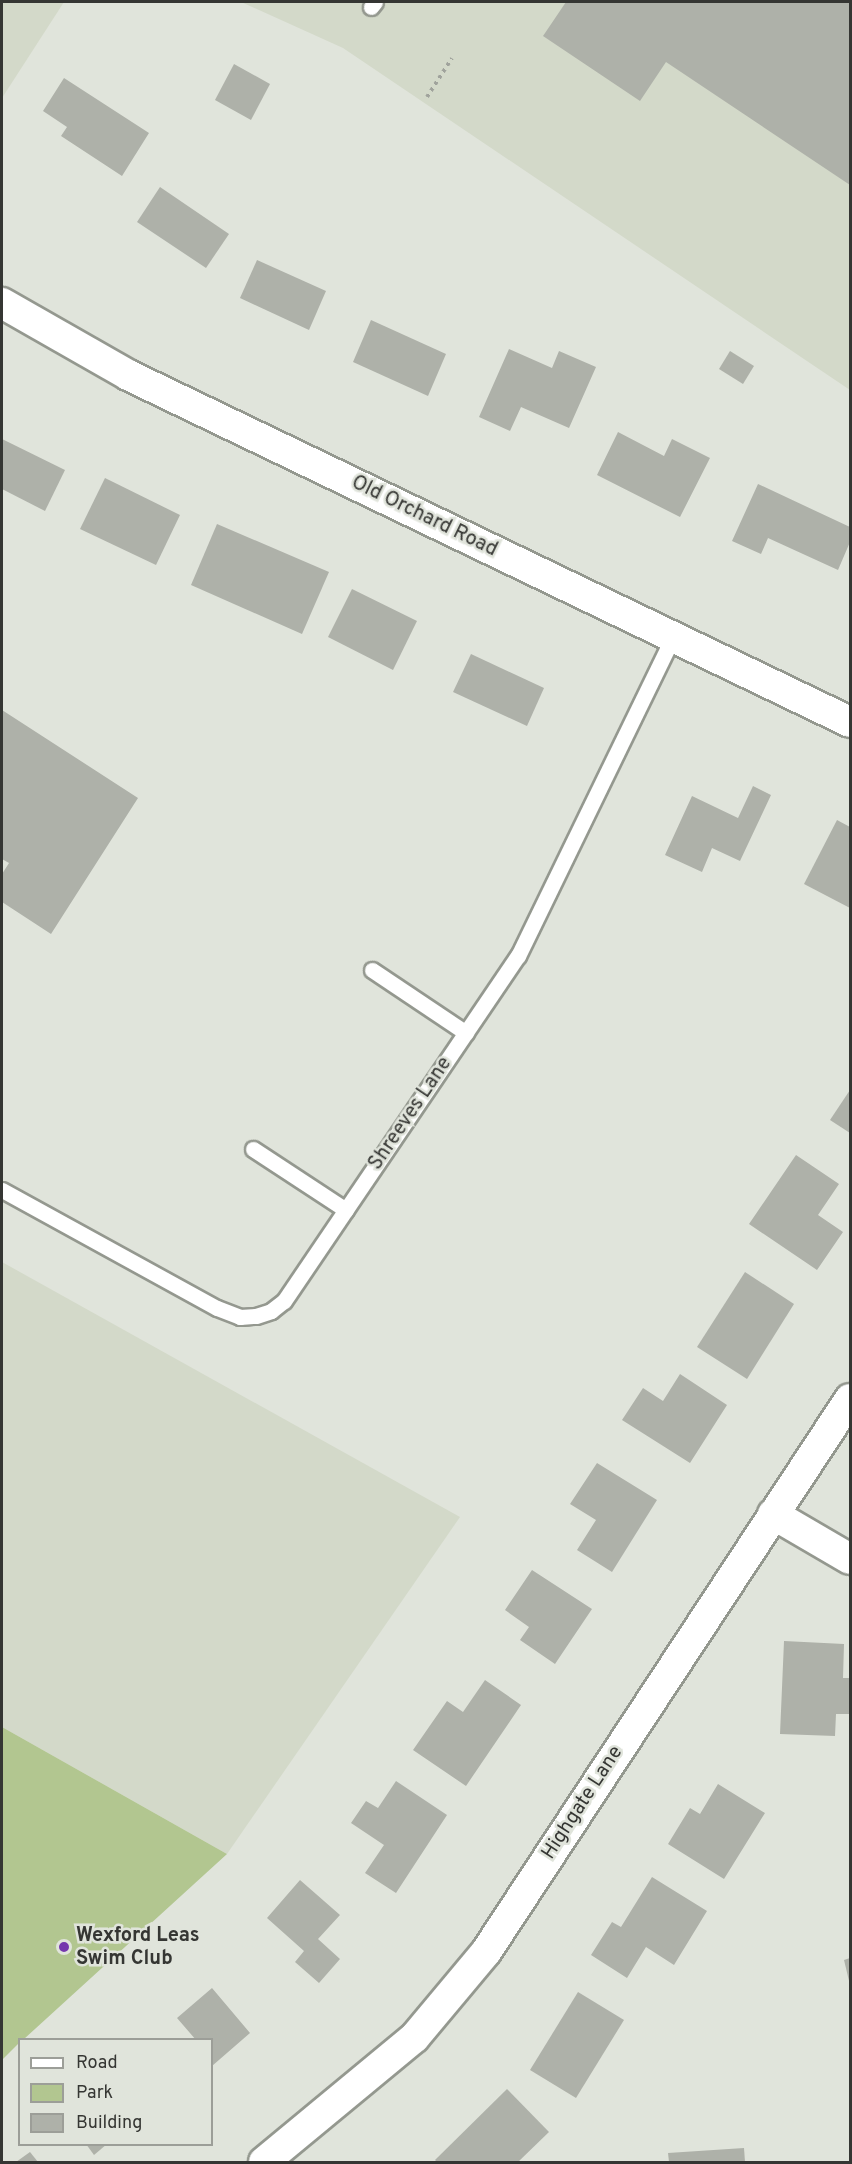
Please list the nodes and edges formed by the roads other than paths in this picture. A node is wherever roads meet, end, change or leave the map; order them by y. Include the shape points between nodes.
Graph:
1 (2, 303) edge
2 (674, 637) junction
3 (850, 722) edge
4 (372, 970) dead end
5 (466, 1033) junction
6 (253, 1149) dead end
7 (2, 1190) edge
8 (346, 1210) junction
9 (850, 1399) edge
10 (773, 1514) junction
11 (850, 1559) edge
12 (264, 2163) edge

1 - 2 street, Old Orchard Road via 128,375
2 - 3 street, Old Orchard Road
2 - 5 lane, Shreeves Lane via 518,956
4 - 5 lane
5 - 8 lane, Shreeves Lane
6 - 8 lane
7 - 8 lane, Shreeves Lane via 240,1317 271,1311 284,1301
9 - 10 street, Highgate Lane
10 - 11 street
10 - 12 street, Highgate Lane via 486,1952 414,2038

